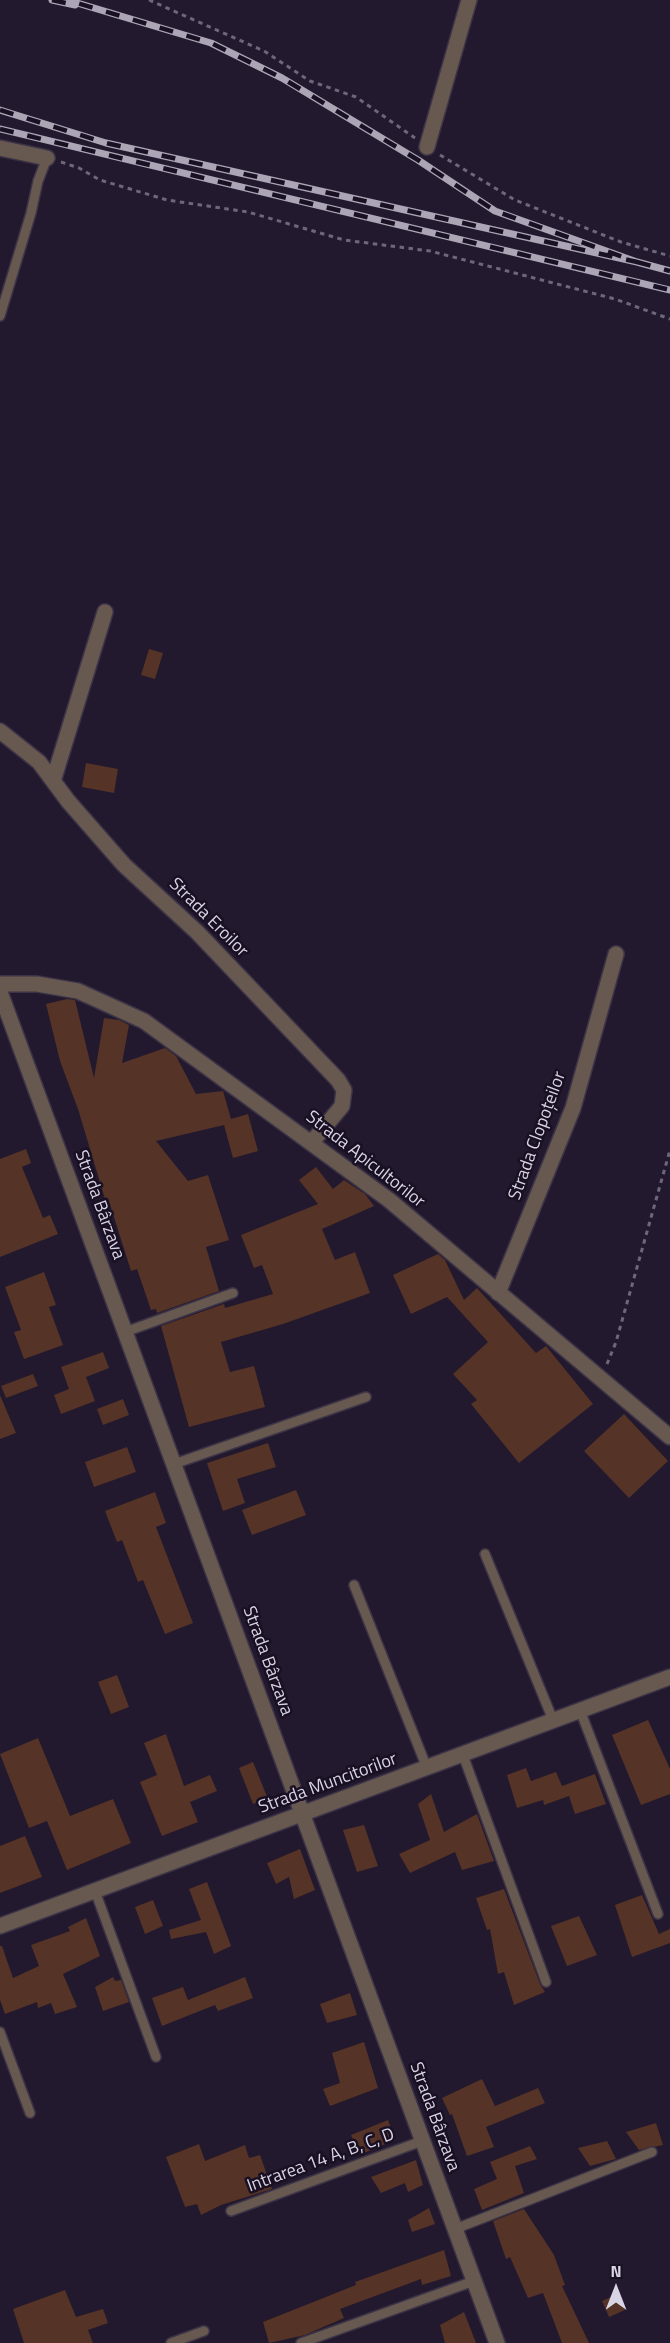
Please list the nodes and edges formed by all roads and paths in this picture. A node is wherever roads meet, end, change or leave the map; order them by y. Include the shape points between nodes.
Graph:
1 (149, 0) edge
2 (469, 0) edge
3 (427, 147) junction
4 (0, 148) edge
5 (47, 158) junction
6 (670, 256) edge
7 (0, 316) edge
8 (670, 319) edge
9 (105, 612) dead end
10 (0, 731) edge
11 (54, 778) junction
12 (616, 954) dead end
13 (0, 984) edge
14 (0, 992) edge
15 (312, 1142) junction
16 (670, 1150) edge
17 (234, 1293) dead end
18 (498, 1293) junction
19 (125, 1332) junction
20 (600, 1380) junction
21 (366, 1397) dead end
22 (670, 1437) edge
23 (174, 1464) junction
24 (485, 1554) dead end
25 (354, 1585) dead end
26 (670, 1677) edge
27 (580, 1710) junction
28 (553, 1720) junction
29 (463, 1755) junction
30 (427, 1768) junction
31 (302, 1814) junction
32 (95, 1891) junction
33 (658, 1914) dead end
34 (0, 1926) edge
35 (546, 1982) dead end
36 (0, 2032) edge
37 (156, 2057) dead end
38 (30, 2113) dead end
39 (423, 2141) junction
40 (652, 2152) dead end
41 (231, 2211) dead end
42 (455, 2229) junction
43 (474, 2281) junction
44 (204, 2331) dead end
45 (171, 2343) edge
46 (301, 2343) edge
47 (497, 2343) edge

1 - 3 path via 264,51 310,81 356,97
2 - 3 street
3 - 6 path via 515,200 621,242
4 - 5 street
5 - 7 lane
5 - 8 path via 79,168 100,180 167,200 248,212 344,240 440,253 615,299
9 - 11 street
10 - 11 street, Strada Eroilor via 23,747
11 - 15 street, Strada Eroilor via 68,801 124,865 197,932 338,1080 344,1090 342,1106
12 - 18 street, Strada Clopoțeilor via 573,1108
13 - 15 street, Strada Apicultorilor via 37,984 78,991 144,1021
14 - 19 street, Strada Bârzava
15 - 18 street, Strada Apicultorilor via 389,1200
16 - 20 path via 616,1342
17 - 19 lane
18 - 20 street, Strada Apicultorilor
19 - 23 street, Strada Bârzava
20 - 22 street, Strada Apicultorilor
21 - 23 lane
23 - 31 street, Strada Bârzava
24 - 28 lane
25 - 30 lane
26 - 27 street, Strada Muncitorilor
27 - 28 street, Strada Muncitorilor
27 - 33 lane
28 - 29 street, Strada Muncitorilor
29 - 30 street, Strada Muncitorilor
29 - 35 lane
30 - 31 street, Strada Muncitorilor
31 - 32 street, Strada Muncitorilor
31 - 39 street, Strada Bârzava
32 - 34 street, Strada Muncitorilor
32 - 37 lane
36 - 38 lane
39 - 41 lane, Intrarea 14 A, B, C, D
39 - 42 street, Strada Bârzava
40 - 42 lane
42 - 43 street, Strada Bârzava
43 - 46 lane
43 - 47 street, Strada Bârzava
44 - 45 lane

